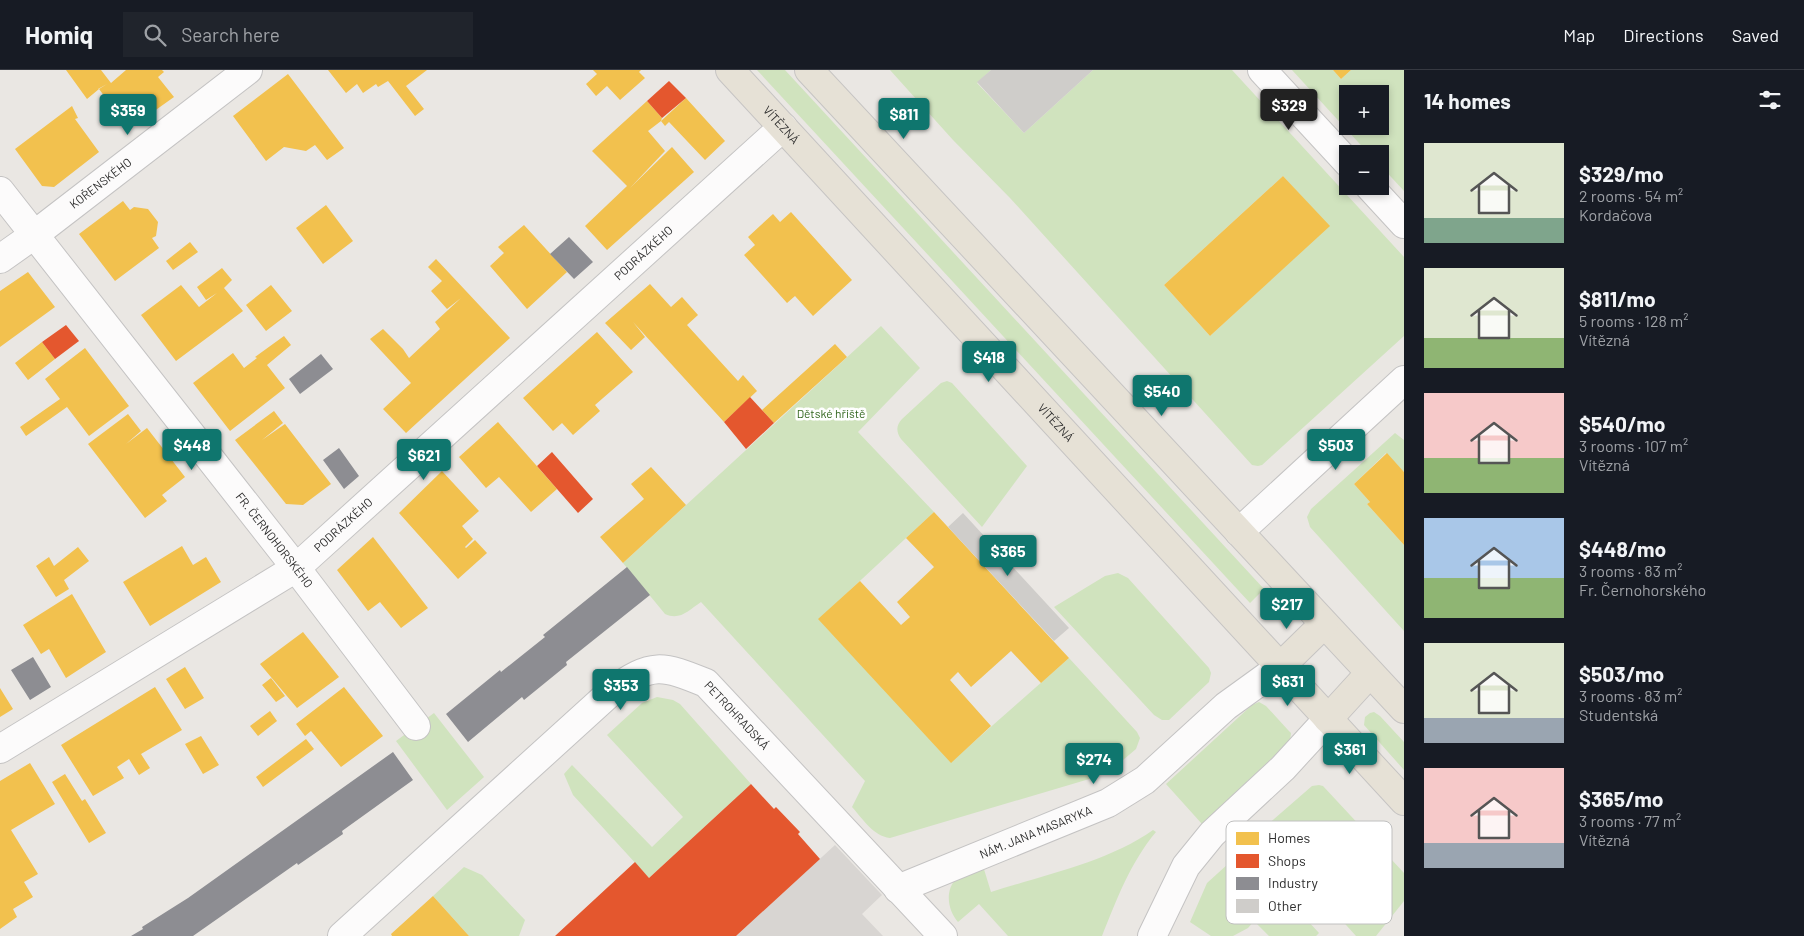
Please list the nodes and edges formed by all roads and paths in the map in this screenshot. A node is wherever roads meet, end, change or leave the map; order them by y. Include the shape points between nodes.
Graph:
1 (248, 70) edge
2 (730, 70) edge
3 (809, 70) edge
4 (1262, 70) edge
5 (783, 127) junction
6 (1339, 153) edge
7 (0, 190) edge
8 (1377, 195) edge
9 (1404, 224) edge
10 (34, 235) junction
11 (0, 259) edge
12 (1404, 380) edge
13 (1239, 532) junction
14 (296, 568) junction
15 (1324, 624) junction
16 (1280, 667) junction
17 (1370, 673) junction
18 (1404, 709) edge
19 (1328, 719) junction
20 (416, 726) dead end
21 (0, 749) edge
22 (1404, 802) edge
23 (898, 889) junction
24 (342, 936) edge
25 (943, 936) edge
26 (1152, 936) edge

1 - 10 street, KOŘENSKÉHO
2 - 5 main road, VÍTĚZNÁ
3 - 13 main road
4 - 6 street
5 - 14 street, PODRÁZKÉHO
5 - 16 main road, VÍTĚZNÁ
7 - 10 street, FR. ČERNOHORSKÉHO
8 - 9 street
10 - 11 street, KOŘENSKÉHO
10 - 14 street, FR. ČERNOHORSKÉHO
12 - 13 street
13 - 15 main road
14 - 20 street, FR. ČERNOHORSKÉHO
14 - 21 street, PODRÁZKÉHO
15 - 16 main road
15 - 17 main road
16 - 19 main road, VÍTĚZNÁ
16 - 23 street, NÁM. JANA MASARYKA via 1226,706 1145,780 1108,803
17 - 18 main road
17 - 19 main road
19 - 22 main road, VÍTĚZNÁ
19 - 26 street via 1283,768 1212,834 1186,866
23 - 24 street, PETROHRADSKÁ via 706,683 675,671 652,669 632,676 612,691
23 - 25 street, PETROHRADSKÁ

